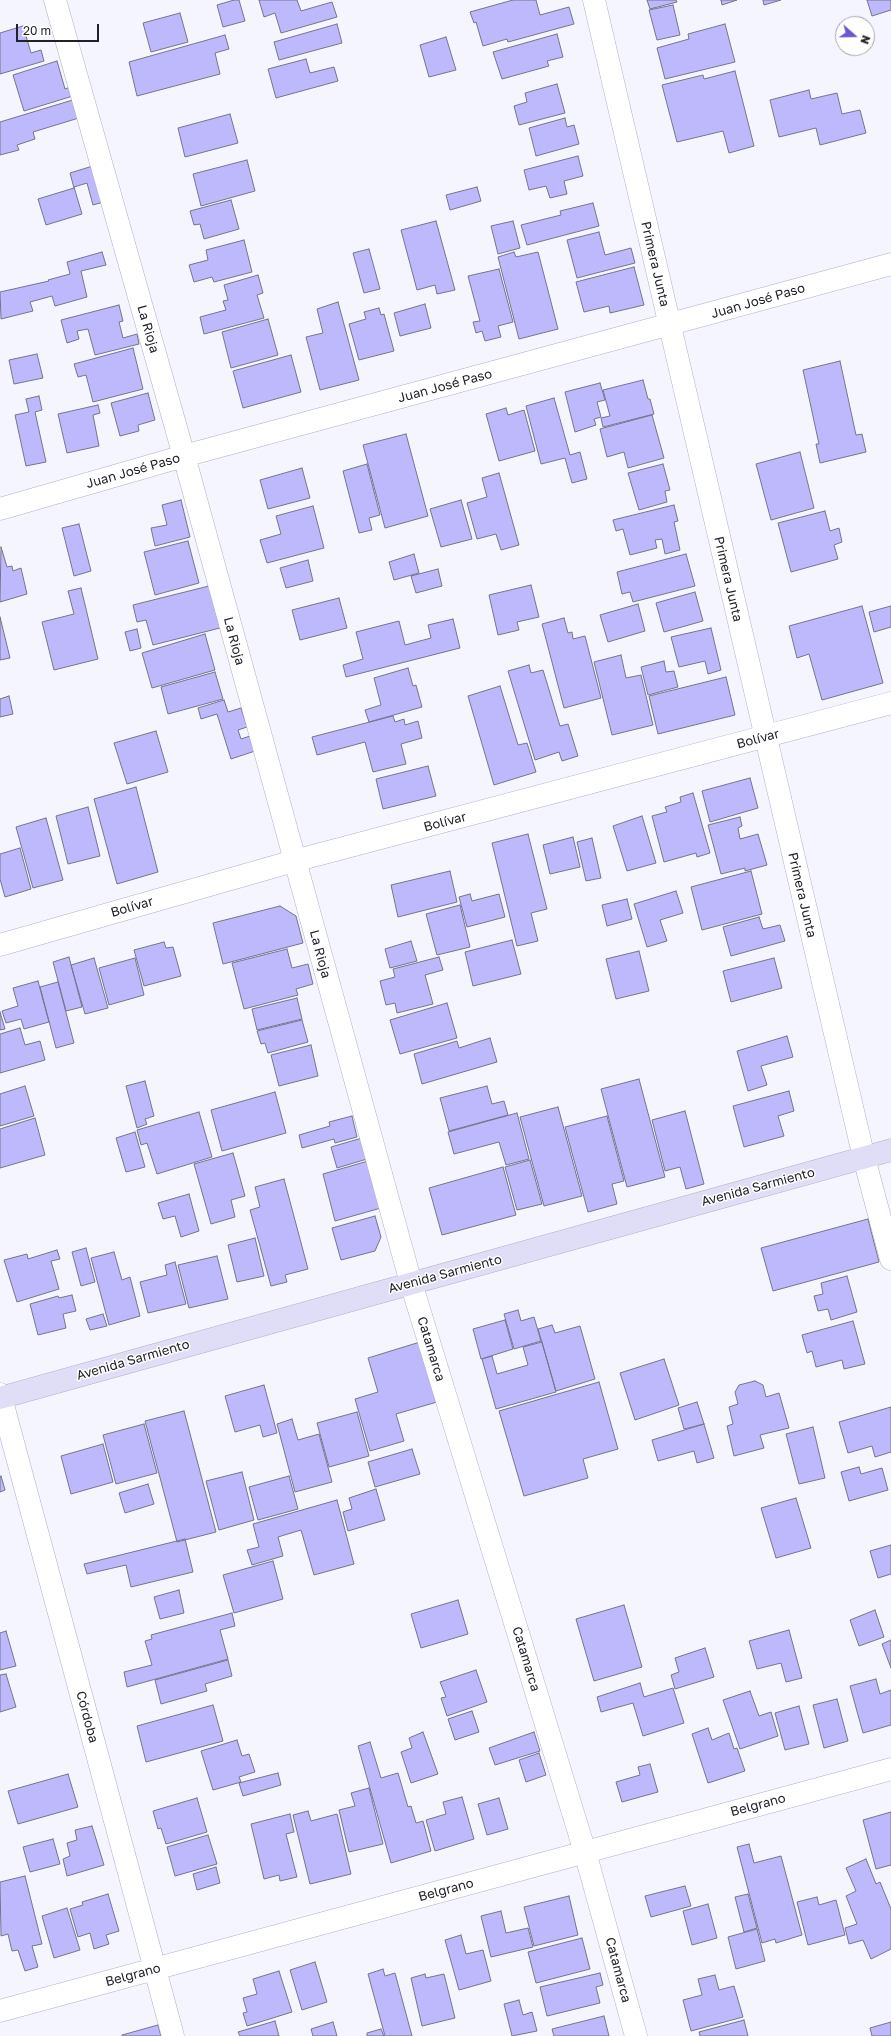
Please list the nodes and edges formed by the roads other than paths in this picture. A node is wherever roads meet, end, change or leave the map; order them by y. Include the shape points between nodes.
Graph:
1 (54, 0) edge
2 (594, 0) edge
3 (891, 264) edge
4 (669, 326) junction
5 (184, 456) junction
6 (0, 509) edge
7 (891, 703) edge
8 (765, 737) junction
9 (294, 861) junction
10 (0, 945) edge
11 (891, 1150) edge
12 (864, 1158) junction
13 (891, 1259) edge
14 (411, 1283) junction
15 (0, 1396) edge
16 (891, 1769) edge
17 (585, 1852) junction
18 (155, 1969) junction
19 (0, 2011) edge
20 (173, 2036) edge
21 (636, 2036) edge

1 - 5 street, La Rioja
2 - 4 street, Primera Junta
3 - 4 street, Juan José Paso
4 - 5 street, Juan José Paso
4 - 8 street, Primera Junta
5 - 6 street, Juan José Paso
5 - 9 street, La Rioja
7 - 8 street, Bolívar
8 - 9 street, Bolívar
8 - 12 street, Primera Junta
9 - 10 street, Bolívar
9 - 14 street, La Rioja
11 - 12 main road, Avenida Sarmiento
12 - 13 street, Primera Junta
12 - 14 main road, Avenida Sarmiento
14 - 15 main road, Avenida Sarmiento
14 - 17 street, Catamarca
15 - 18 street, Córdoba
16 - 17 street, Belgrano
17 - 18 street, Belgrano
17 - 21 street, Catamarca
18 - 19 street, Belgrano
18 - 20 street, Córdoba

